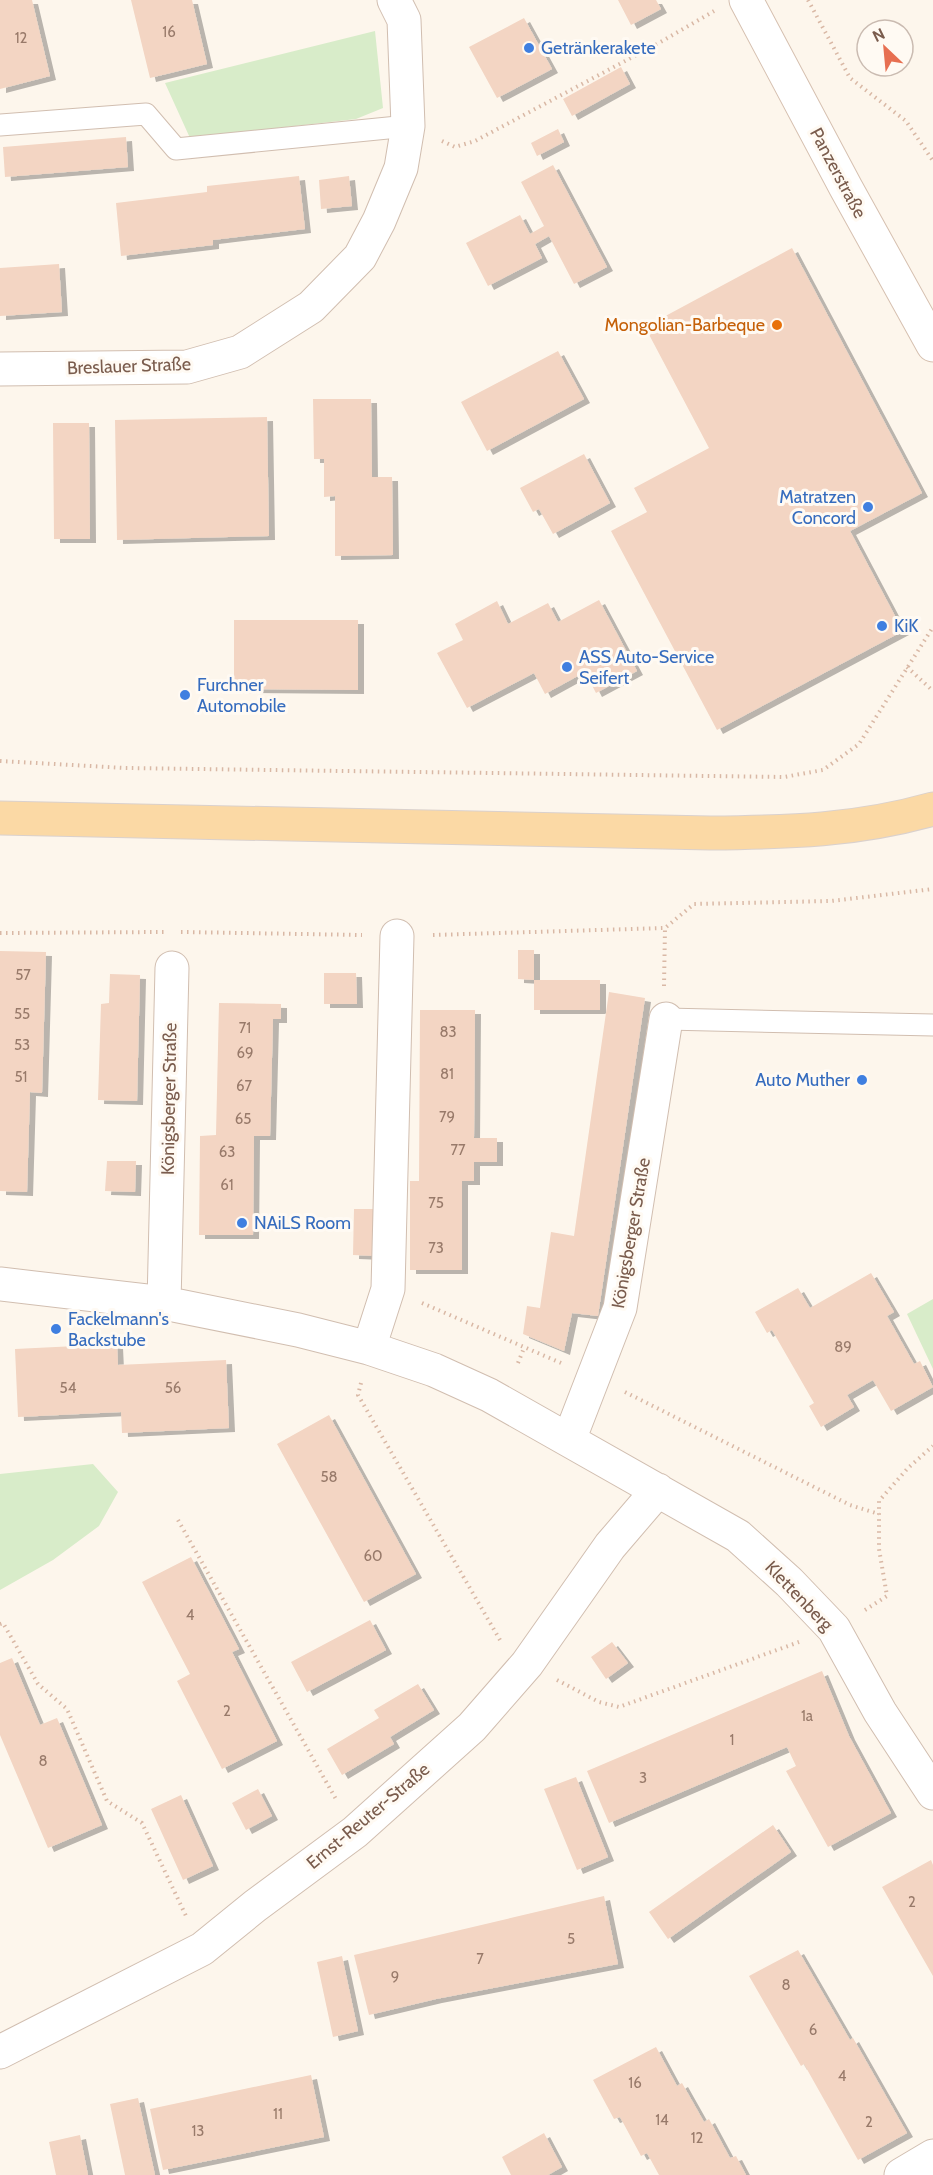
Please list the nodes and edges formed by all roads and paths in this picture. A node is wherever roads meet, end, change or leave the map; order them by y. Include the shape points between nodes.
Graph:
1 (394, 0) edge
2 (808, 0) edge
3 (735, 3) edge
4 (0, 125) edge
5 (408, 126) junction
6 (933, 161) edge
7 (933, 345) edge
8 (0, 369) edge
9 (933, 627) edge
10 (907, 667) junction
11 (933, 691) edge
12 (0, 761) edge
13 (933, 809) edge
14 (0, 818) edge
15 (933, 889) edge
16 (665, 928) junction
17 (0, 933) edge
18 (397, 936) junction
19 (172, 968) dead end
20 (666, 1019) junction
21 (933, 1025) edge
22 (0, 1284) edge
23 (388, 1289) junction
24 (164, 1303) junction
25 (369, 1348) junction
26 (524, 1348) junction
27 (518, 1363) dead end
28 (594, 1377) junction
29 (569, 1440) junction
30 (933, 1446) edge
31 (658, 1490) junction
32 (879, 1514) junction
33 (178, 1520) dead end
34 (0, 1624) edge
35 (834, 1629) junction
36 (527, 1664) junction
37 (928, 1776) edge
38 (355, 1832) junction
39 (202, 1949) junction
40 (0, 2052) edge
41 (933, 2156) edge
42 (901, 2175) edge

1 - 5 street, Breslauer Straße via 404,20
2 - 6 path via 850,78 906,121
3 - 5 path via 475,141 455,147
3 - 7 street, Panzerstraße via 846,188
4 - 5 lane via 146,114 176,149
5 - 8 street, Breslauer Straße via 401,168 360,257 311,308 240,352 187,367
9 - 10 path
10 - 11 path
10 - 12 path via 859,744 823,770 784,777 125,768
13 - 14 main road via 866,825 823,830 710,833
15 - 16 path via 831,901 694,904
16 - 18 path
16 - 20 path
17 - 18 path
18 - 23 street
19 - 24 street, Königsberger Straße
20 - 21 lane
20 - 28 street, Königsberger Straße via 620,1308
22 - 24 street
23 - 25 street
23 - 26 path
24 - 25 street
25 - 29 street via 434,1370 489,1395
25 - 36 path via 358,1395 498,1639
26 - 27 path
26 - 28 path
28 - 29 street, Königsberger Straße
28 - 32 path via 850,1505
29 - 31 street
30 - 32 path via 879,1501
31 - 35 street, Klettenberg via 738,1536
31 - 36 street, Ernst-Reuter-Straße via 610,1546
32 - 35 path via 879,1549 887,1596
33 - 38 path
34 - 39 path via 3,1623 38,1684 67,1709 107,1801 142,1823
35 - 36 path via 619,1707 598,1702
35 - 37 street, Klettenberg via 880,1712
36 - 38 street, Ernst-Reuter-Straße via 472,1727
38 - 39 street, Ernst-Reuter-Straße
39 - 40 street, Ernst-Reuter-Straße
41 - 42 street

